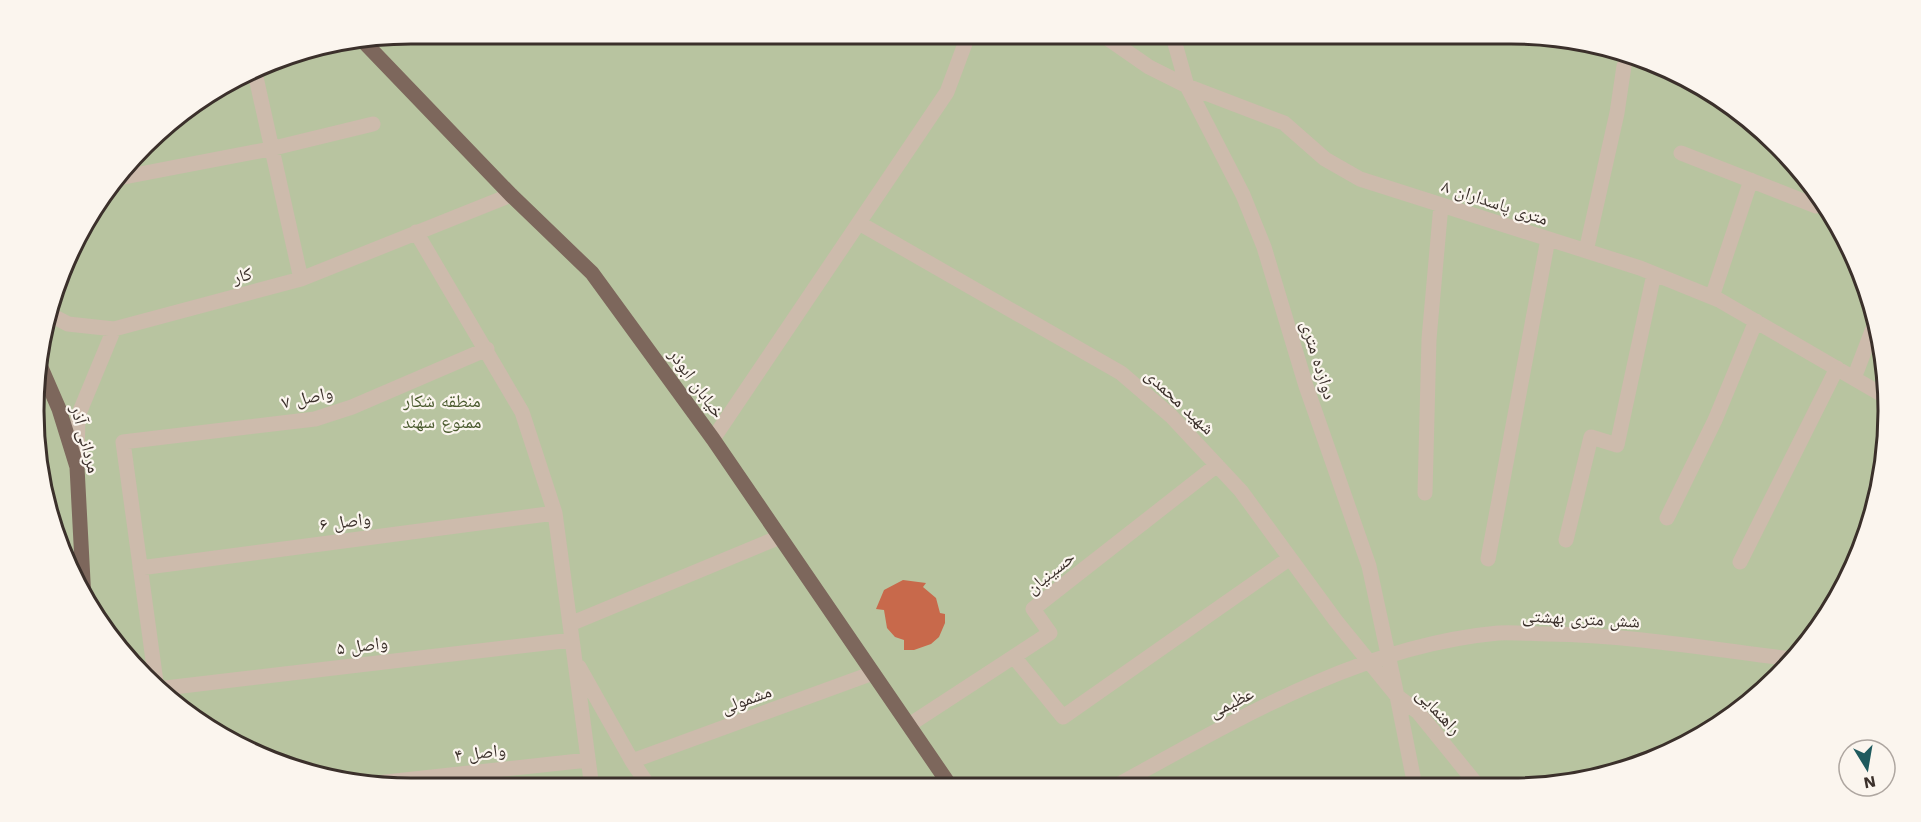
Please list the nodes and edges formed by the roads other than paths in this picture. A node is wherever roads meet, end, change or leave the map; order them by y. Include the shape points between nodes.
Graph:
1 (965, 44) edge
2 (1116, 44) edge
3 (1175, 44) edge
4 (368, 46) edge
5 (1624, 66) dead end
6 (256, 77) edge
7 (1187, 86) junction
8 (373, 124) dead end
9 (270, 149) junction
10 (1681, 153) dead end
11 (128, 176) edge
12 (1751, 180) junction
13 (511, 195) junction
14 (1441, 205) junction
15 (1815, 206) edge
16 (859, 223) junction
17 (416, 232) junction
18 (1548, 239) junction
19 (1587, 251) junction
20 (1654, 274) junction
21 (301, 279) junction
22 (1712, 297) junction
23 (56, 318) edge
24 (1756, 321) junction
25 (114, 329) junction
26 (1870, 337) edge
27 (487, 349) junction
28 (1837, 368) junction
29 (45, 377) edge
30 (1854, 378) junction
31 (1877, 392) edge
32 (713, 439) junction
33 (1217, 465) junction
34 (76, 467) junction
35 (1425, 493) dead end
36 (555, 513) junction
37 (1667, 518) dead end
38 (780, 537) junction
39 (1566, 540) dead end
40 (1290, 558) junction
41 (1488, 559) dead end
42 (1740, 562) dead end
43 (140, 568) junction
44 (83, 577) edge
45 (570, 624) junction
46 (572, 640) junction
47 (1390, 655) junction
48 (1014, 657) junction
49 (1782, 658) edge
50 (575, 660) junction
51 (1369, 660) junction
52 (873, 673) junction
53 (155, 675) edge
54 (170, 688) edge
55 (1397, 696) junction
56 (909, 725) junction
57 (588, 760) junction
58 (632, 761) junction
59 (423, 778) edge
60 (590, 778) edge
61 (644, 778) edge
62 (944, 778) edge
63 (1130, 778) edge
64 (1413, 778) edge
65 (1472, 778) edge

1 - 16 street via 947,92
2 - 7 street, ۸ متری پاسداران
3 - 7 street, دوازده متری
4 - 13 main road, خیابان ابوذر
5 - 19 street
6 - 9 street
7 - 14 street, ۸ متری پاسداران via 1284,123 1325,159 1360,179
7 - 47 street, دوازده متری via 1243,195 1264,247 1306,386 1369,566
8 - 9 street
9 - 11 street
9 - 21 street
10 - 12 street
12 - 15 street
12 - 22 street
13 - 17 street, کار
13 - 32 main road, خیابان ابوذر via 592,273
14 - 18 street, ۸ متری پاسداران
14 - 35 street via 1429,339
16 - 32 street
16 - 33 street, شهید محمدی via 1121,373 1171,416
17 - 21 street, کار
17 - 27 street
18 - 19 street, ۸ متری پاسداران
18 - 41 street
19 - 20 street, ۸ متری پاسداران
20 - 22 street, ۸ متری پاسداران
20 - 39 street via 1617,445 1591,437
21 - 25 street, کار
22 - 24 street, ۸ متری پاسداران
23 - 25 street via 68,324
24 - 28 street, ۸ متری پاسداران
24 - 37 street
25 - 34 street via 78,416
26 - 30 street
27 - 36 street via 522,412
27 - 43 street, واصل ۷ via 315,419 123,442
28 - 30 street, ۸ متری پاسداران
28 - 42 street
29 - 34 main road, مردانی آذر
30 - 31 street, ۸ متری پاسداران
32 - 38 main road, خیابان ابوذر
33 - 40 street, شهید محمدی
33 - 48 street, حسینیان via 1033,609 1050,633
34 - 44 main road, مردانی آذر
36 - 43 street, واصل ۶
36 - 45 street
38 - 45 street
38 - 52 main road, خیابان ابوذر
40 - 48 street via 1063,717
40 - 51 street, شهید محمدی
43 - 53 street
45 - 46 street
46 - 50 street
46 - 54 street, واصل ۵
47 - 49 street, شش متری بهشتی via 1499,633 1587,634
47 - 51 street, شش متری بهشتی
47 - 55 street, راهنمایی
48 - 56 street, حسینیان
50 - 57 street
50 - 58 street
51 - 55 street, شهید محمدی
51 - 63 street, عظیمی via 1240,718
52 - 56 main road, خیابان ابوذر
52 - 58 street, مشمولی
55 - 64 street
55 - 65 street, راهنمایی via 1418,712
56 - 62 main road, خیابان ابوذر
57 - 59 street, واصل ۴
57 - 60 street
58 - 61 street

